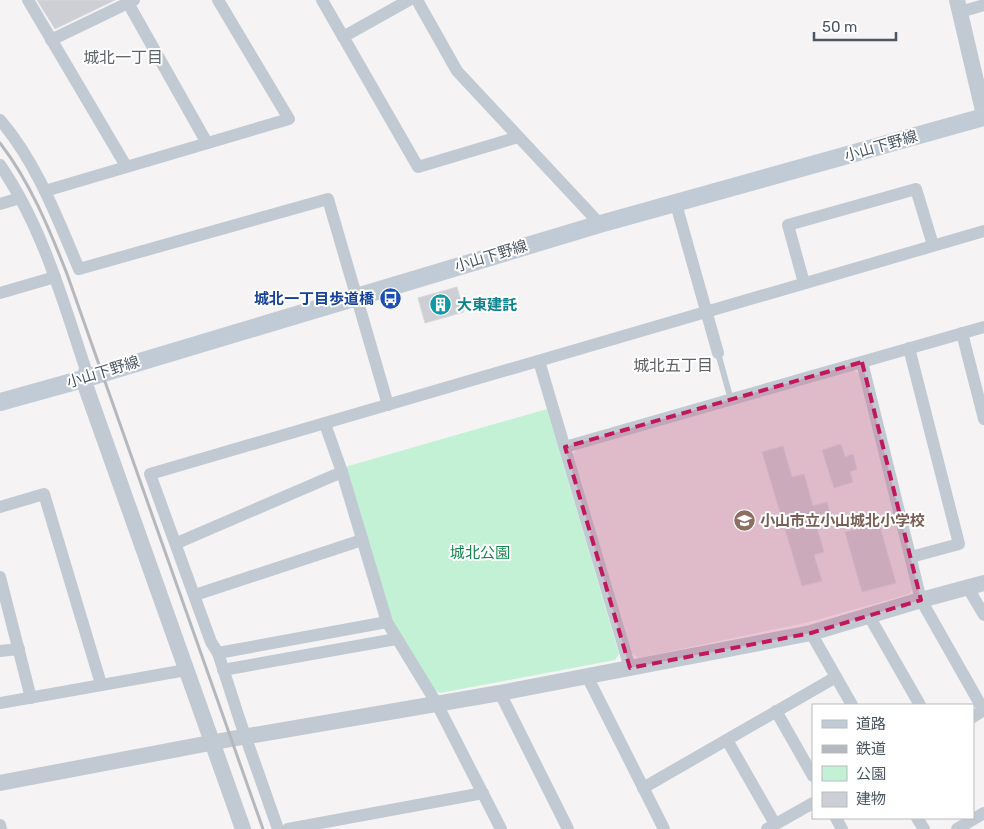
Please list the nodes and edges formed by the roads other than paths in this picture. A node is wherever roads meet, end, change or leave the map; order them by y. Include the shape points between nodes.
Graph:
1 (28, 0) edge
2 (218, 0) edge
3 (322, 0) edge
4 (409, 0) edge
5 (416, 0) edge
6 (132, 2) edge
7 (984, 5) edge
8 (958, 6) edge
9 (344, 37) junction
10 (51, 40) junction
11 (984, 116) edge
12 (0, 120) edge
13 (518, 138) junction
14 (207, 143) junction
15 (0, 165) edge
16 (126, 166) junction
17 (45, 191) junction
18 (20, 198) junction
19 (0, 204) edge
20 (676, 204) junction
21 (600, 224) junction
22 (984, 231) edge
23 (933, 245) junction
24 (55, 277) junction
25 (804, 283) junction
26 (0, 293) edge
27 (358, 296) junction
28 (706, 311) junction
29 (984, 326) edge
30 (962, 333) junction
31 (909, 348) junction
32 (718, 353) joint
33 (540, 361) junction
34 (862, 362) junction
35 (83, 379) junction
36 (731, 400) junction
37 (0, 402) edge
38 (388, 405) junction
39 (984, 419) edge
40 (324, 424) junction
41 (565, 447) junction
42 (342, 472) junction
43 (0, 507) edge
44 (362, 540) junction
45 (176, 544) junction
46 (911, 557) junction
47 (0, 577) edge
48 (976, 586) edge
49 (2, 593) edge
50 (194, 595) junction
51 (920, 600) junction
52 (984, 615) edge
53 (869, 616) junction
54 (387, 622) junction
55 (811, 633) junction
56 (396, 639) junction
57 (19, 649) junction
58 (0, 651) edge
59 (218, 653) junction
60 (630, 668) junction
61 (186, 670) junction
62 (224, 670) junction
63 (587, 676) junction
64 (836, 677) junction
65 (101, 684) junction
66 (500, 693) junction
67 (31, 698) junction
68 (0, 703) edge
69 (437, 704) junction
70 (851, 704) edge
71 (919, 704) edge
72 (984, 710) edge
73 (776, 711) junction
74 (246, 737) junction
75 (727, 740) junction
76 (212, 743) junction
77 (812, 774) edge
78 (0, 783) edge
79 (643, 788) junction
80 (483, 793) junction
81 (812, 804) edge
82 (974, 819) edge
83 (0, 825) edge
84 (771, 827) edge
85 (239, 828) edge
86 (662, 828) edge
87 (1, 829) edge
88 (278, 829) edge
89 (288, 829) edge
90 (501, 829) edge
91 (568, 829) edge
92 (957, 829) edge

1 - 10 street
2 - 14 street via 288,119
3 - 9 street
4 - 9 street
5 - 13 street via 457,71
6 - 10 street
6 - 14 street
7 - 8 street
8 - 11 street
9 - 13 street via 418,167
10 - 16 street
11 - 20 main road, 小山下野線
12 - 17 street via 12,133
13 - 21 street
14 - 16 street
15 - 18 street
16 - 17 street
17 - 27 street via 79,269 328,199
18 - 19 street
18 - 24 street
20 - 21 main road, 小山下野線
20 - 28 street
21 - 27 main road, 小山下野線
22 - 23 street
23 - 25 street
23 - 25 street via 916,189 788,226
24 - 26 street
24 - 35 street via 85,368
25 - 28 street
27 - 35 main road, 小山下野線
27 - 38 street
28 - 32 street
28 - 33 street
29 - 30 street
30 - 31 street
30 - 39 street
31 - 34 street
31 - 46 street via 959,544
32 - 36 lane
33 - 38 street
33 - 41 street
34 - 36 street
34 - 46 street
35 - 37 main road, 小山下野線
35 - 61 street
36 - 41 street
38 - 40 street
40 - 42 street
40 - 45 street via 150,474
41 - 60 street
42 - 44 street
42 - 45 street
43 - 65 street via 44,494
44 - 50 street
44 - 54 street
45 - 50 street
46 - 51 street
47 - 49 street
48 - 51 street
48 - 52 street
49 - 57 street
50 - 59 street
51 - 53 street
51 - 72 street
53 - 55 street
53 - 71 street
54 - 56 street
54 - 59 street
55 - 60 street
55 - 64 street
56 - 62 street
56 - 69 street
57 - 58 street
57 - 67 street
59 - 62 street
60 - 63 street
61 - 65 street
61 - 76 street
62 - 74 street
63 - 66 street
63 - 79 street
64 - 70 street
64 - 73 street
65 - 67 street
66 - 69 street
66 - 91 street
67 - 68 street
69 - 74 street
69 - 80 street
73 - 75 street
73 - 77 street
74 - 76 street
74 - 88 street
75 - 79 street
75 - 84 street
76 - 78 street
76 - 85 street
79 - 86 street
80 - 89 street
80 - 90 street
81 - 84 street
82 - 92 street
83 - 87 street

